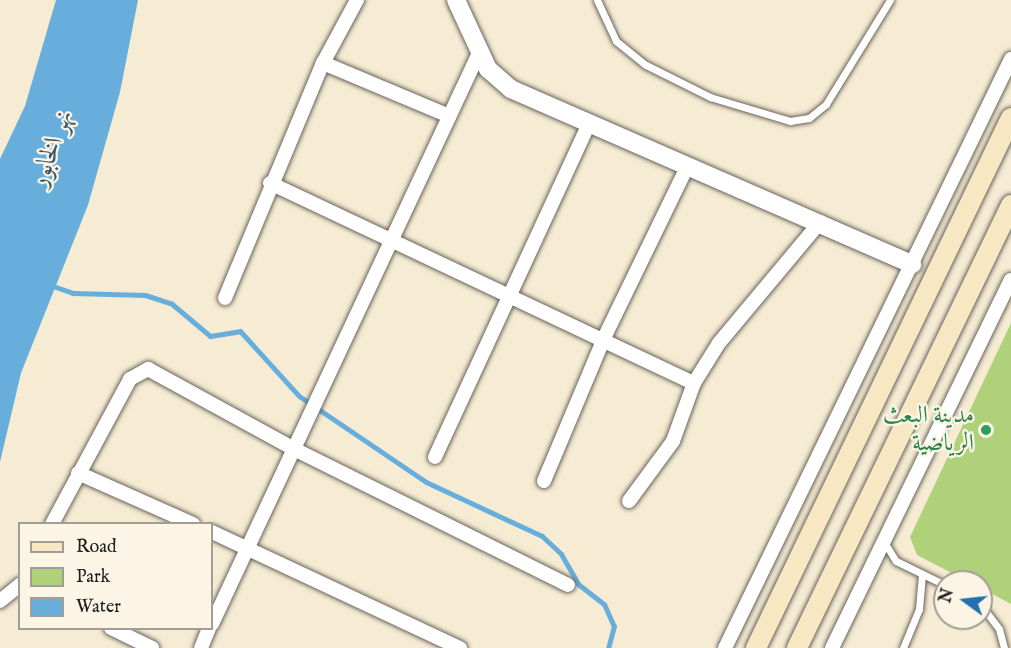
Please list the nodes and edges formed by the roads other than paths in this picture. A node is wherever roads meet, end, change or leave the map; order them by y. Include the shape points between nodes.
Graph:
1 (357, 0) edge
2 (456, 0) edge
3 (597, 0) edge
4 (890, 0) edge
5 (479, 53) junction
6 (1011, 58) edge
7 (323, 63) junction
8 (449, 116) junction
9 (1011, 118) edge
10 (589, 123) junction
11 (688, 165) junction
12 (270, 183) junction
13 (1011, 205) edge
14 (820, 222) junction
15 (391, 240) junction
16 (912, 264) junction
17 (1011, 280) edge
18 (511, 296) junction
19 (225, 298) dead end
20 (604, 338) junction
21 (694, 383) junction
22 (292, 448) junction
23 (435, 457) dead end
24 (78, 473) junction
25 (544, 482) dead end
26 (629, 501) dead end
27 (53, 522) edge
28 (188, 522) edge
29 (213, 532) edge
30 (884, 542) junction
31 (246, 547) junction
32 (921, 574) junction
33 (933, 580) edge
34 (567, 585) dead end
35 (18, 586) edge
36 (0, 601) edge
37 (993, 621) edge
38 (213, 622) edge
39 (115, 630) edge
40 (208, 630) edge
41 (152, 648) edge
42 (201, 648) edge
43 (460, 648) edge
44 (725, 648) edge
45 (756, 648) edge
46 (797, 648) edge
47 (832, 648) edge
48 (903, 648) edge
49 (1004, 648) edge

1 - 7 street
2 - 5 street
3 - 4 lane via 616,41 646,65 727,104 790,121 809,118 826,104
5 - 8 street
5 - 10 street via 511,89
6 - 16 street
7 - 8 street
7 - 12 street
8 - 15 street
9 - 45 main road
10 - 11 street
10 - 18 street
11 - 14 street
11 - 20 street
12 - 15 street
12 - 19 street
13 - 46 main road
14 - 16 street
14 - 21 street via 719,343
15 - 18 street
15 - 22 street
16 - 44 street
17 - 30 street
18 - 20 street
18 - 23 street
20 - 21 street
20 - 25 street
21 - 26 street via 673,441
22 - 24 street via 148,369 130,379
22 - 31 street
22 - 34 street
24 - 27 street
24 - 28 street
29 - 31 street
30 - 32 lane via 896,561
30 - 47 street
31 - 38 street
31 - 43 street
32 - 33 lane
32 - 48 lane via 919,609
35 - 36 street
37 - 49 lane
39 - 41 street
40 - 42 street

